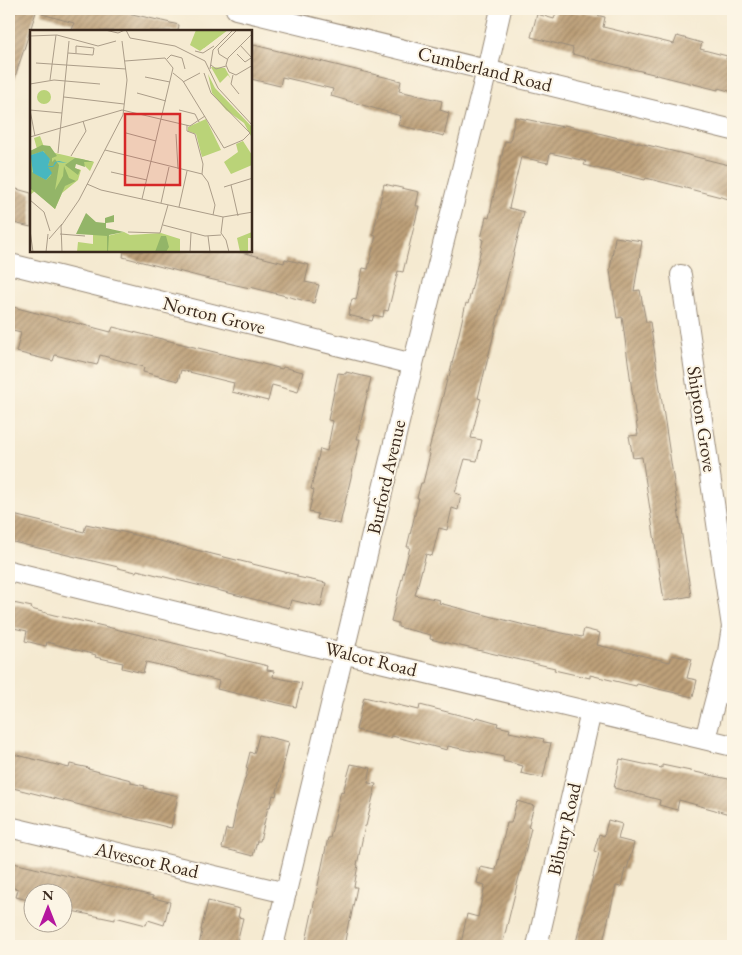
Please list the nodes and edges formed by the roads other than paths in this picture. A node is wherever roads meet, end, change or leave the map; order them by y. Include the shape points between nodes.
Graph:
1 (236, 9) edge
2 (501, 9) edge
3 (487, 70) junction
4 (733, 130) edge
5 (14, 265) dead end
6 (680, 275) dead end
7 (413, 364) junction
8 (9, 571) edge
9 (345, 653) junction
10 (592, 712) junction
11 (705, 739) junction
12 (733, 746) edge
13 (9, 827) edge
14 (286, 893) junction
15 (273, 946) edge
16 (537, 946) edge

1 - 3 street, Cumberland Road
2 - 3 street, Burford Avenue
3 - 4 street, Cumberland Road
3 - 7 street, Burford Avenue
5 - 7 street, Norton Grove
6 - 11 street, Shipton Grove via 732,627
7 - 9 street, Burford Avenue
8 - 9 street, Walcot Road
9 - 10 street, Walcot Road
9 - 14 street, Burford Avenue
10 - 11 street, Walcot Road
10 - 16 street, Bibury Road
11 - 12 street, Walcot Road
13 - 14 street, Alvescot Road
14 - 15 street, Burford Avenue

